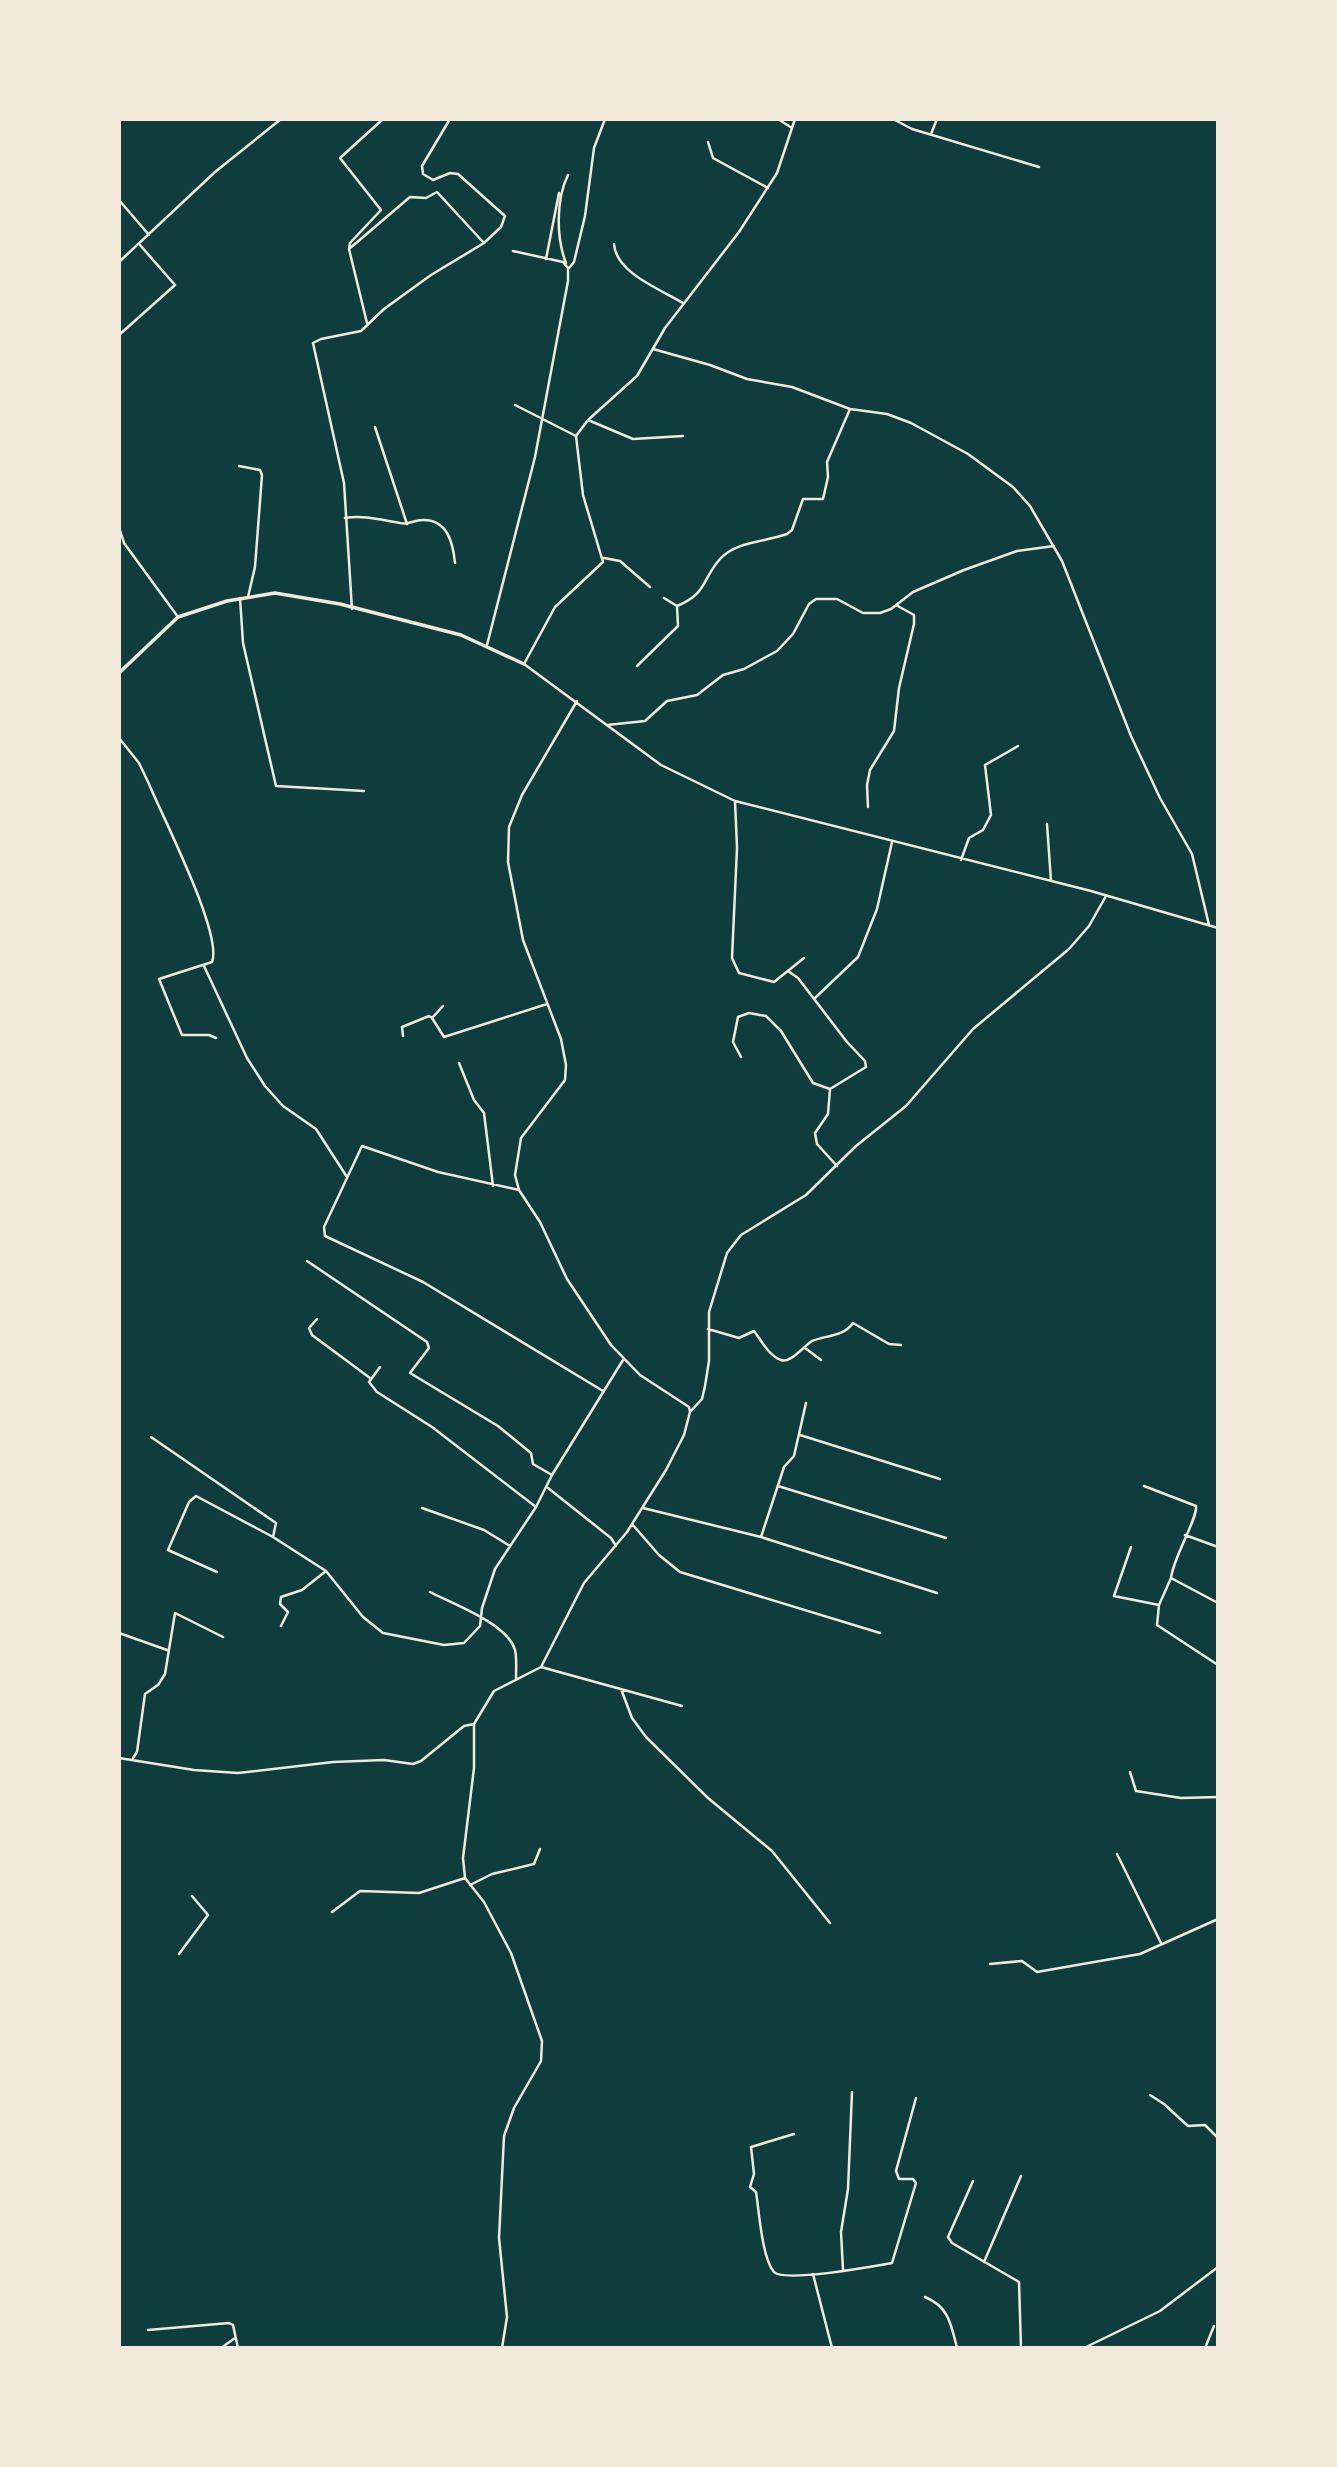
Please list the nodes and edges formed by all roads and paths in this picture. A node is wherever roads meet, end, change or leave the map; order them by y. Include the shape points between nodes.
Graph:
1 (281, 119) edge
2 (383, 119) edge
3 (450, 119) edge
4 (605, 119) edge
5 (778, 119) edge
6 (794, 119) edge
7 (894, 119) edge
8 (937, 119) edge
9 (792, 128) junction
10 (931, 134) junction
11 (708, 142) dead end
12 (1040, 167) dead end
13 (568, 176) dead end
14 (768, 188) junction
15 (560, 191) junction
16 (119, 200) edge
17 (150, 236) junction
18 (484, 243) junction
19 (614, 244) dead end
20 (139, 245) junction
21 (349, 249) junction
22 (513, 251) dead end
23 (546, 258) junction
24 (119, 262) edge
25 (568, 268) junction
26 (683, 303) junction
27 (367, 323) junction
28 (119, 335) edge
29 (653, 349) junction
30 (515, 404) dead end
31 (849, 410) junction
32 (541, 418) junction
33 (587, 421) junction
34 (375, 427) dead end
35 (576, 436) junction
36 (682, 436) dead end
37 (239, 466) dead end
38 (345, 518) junction
39 (407, 524) junction
40 (119, 527) edge
41 (1055, 546) junction
42 (604, 558) junction
43 (455, 563) dead end
44 (650, 587) dead end
45 (248, 597) junction
46 (240, 598) junction
47 (664, 598) dead end
48 (896, 605) junction
49 (677, 606) junction
50 (352, 609) junction
51 (177, 617) junction
52 (487, 645) junction
53 (524, 664) junction
54 (637, 666) dead end
55 (119, 673) edge
56 (577, 701) junction
57 (607, 725) junction
58 (119, 738) edge
59 (1018, 746) dead end
60 (364, 791) dead end
61 (735, 801) junction
62 (868, 807) dead end
63 (1047, 824) dead end
64 (892, 842) junction
65 (961, 860) junction
66 (1051, 881) junction
67 (1106, 896) junction
68 (1209, 925) junction
69 (1218, 928) edge
70 (804, 958) dead end
71 (204, 965) junction
72 (788, 971) junction
73 (815, 998) junction
74 (547, 1004) junction
75 (443, 1006) dead end
76 (432, 1018) junction
77 (403, 1036) dead end
78 (216, 1038) dead end
79 (741, 1057) dead end
80 (460, 1063) dead end
81 (830, 1089) junction
82 (837, 1167) junction
83 (347, 1177) junction
84 (494, 1186) junction
85 (519, 1190) junction
86 (307, 1261) dead end
87 (317, 1319) dead end
88 (708, 1329) junction
89 (901, 1345) dead end
90 (805, 1348) junction
91 (623, 1360) junction
92 (821, 1360) dead end
93 (380, 1367) dead end
94 (370, 1378) junction
95 (603, 1391) junction
96 (806, 1403) dead end
97 (690, 1412) junction
98 (800, 1435) junction
99 (151, 1437) dead end
100 (552, 1475) junction
101 (940, 1479) dead end
102 (778, 1486) junction
103 (1144, 1486) dead end
104 (548, 1488) junction
105 (422, 1507) dead end
106 (536, 1507) junction
107 (643, 1508) junction
108 (632, 1524) junction
109 (1184, 1535) junction
110 (273, 1537) junction
111 (761, 1537) junction
112 (946, 1538) dead end
113 (510, 1546) junction
114 (616, 1546) junction
115 (1218, 1547) edge
116 (1131, 1548) dead end
117 (326, 1571) junction
118 (217, 1572) dead end
119 (1171, 1578) junction
120 (430, 1592) dead end
121 (937, 1593) dead end
122 (1218, 1603) edge
123 (1159, 1605) junction
124 (481, 1619) junction
125 (281, 1626) dead end
126 (119, 1633) edge
127 (880, 1633) dead end
128 (223, 1637) dead end
129 (167, 1650) junction
130 (1218, 1665) edge
131 (541, 1667) junction
132 (516, 1678) junction
133 (621, 1689) junction
134 (682, 1706) dead end
135 (474, 1724) junction
136 (119, 1758) edge
137 (133, 1758) junction
138 (1130, 1772) dead end
139 (1218, 1797) edge
140 (540, 1849) dead end
141 (1117, 1854) dead end
142 (465, 1878) junction
143 (470, 1885) junction
144 (192, 1896) dead end
145 (332, 1912) dead end
146 (1218, 1919) edge
147 (830, 1923) dead end
148 (1161, 1943) junction
149 (179, 1954) dead end
150 (990, 1964) dead end
151 (852, 2092) dead end
152 (1150, 2095) dead end
153 (916, 2098) dead end
154 (793, 2134) dead end
155 (1218, 2138) edge
156 (1021, 2176) dead end
157 (973, 2181) dead end
158 (984, 2262) junction
159 (1218, 2267) edge
160 (843, 2270) junction
161 (813, 2274) junction
162 (925, 2297) dead end
163 (1214, 2326) dead end
164 (148, 2330) dead end
165 (235, 2338) junction
166 (221, 2348) edge
167 (238, 2348) edge
168 (502, 2348) edge
169 (832, 2348) edge
170 (957, 2348) edge
171 (1021, 2348) edge
172 (1049, 2348) edge
173 (1065, 2348) edge
174 (1084, 2348) edge
175 (1205, 2348) edge

1 - 17 street via 215,172
2 - 21 street via 340,158 381,210
3 - 18 street via 422,166 423,174 433,180 458,174 505,216 501,227
4 - 25 street via 594,148 574,262
5 - 9 street
6 - 9 street
7 - 10 street
8 - 10 street
9 - 14 street
10 - 12 street
11 - 14 street via 712,158
13 - 15 street
14 - 26 street
15 - 23 street
15 - 25 street via 558,231
16 - 17 street
17 - 20 street
18 - 21 street via 437,191 426,198 410,197
18 - 27 street
19 - 26 street via 617,259 626,267
20 - 24 street
20 - 28 street via 175,285
21 - 27 street
22 - 23 street
23 - 25 street
25 - 32 street
26 - 29 street
27 - 38 street via 360,331 313,343 340,456
29 - 31 street via 747,379 792,387
29 - 33 street via 625,390
30 - 32 street
31 - 41 street via 898,418 968,454 1013,487
31 - 49 street via 827,462 823,499 803,499 787,534 729,552 698,593
32 - 35 street
32 - 52 street
33 - 35 street
33 - 36 street via 634,439
34 - 39 street
35 - 42 street via 583,495
37 - 45 street via 260,470 262,475 255,567
38 - 39 street via 366,516
38 - 50 street
39 - 43 street via 419,520 440,524 450,539
40 - 51 street via 124,543
41 - 48 street via 1017,551 964,569 913,592
41 - 68 street via 1131,736 1192,855
42 - 44 street via 620,561
42 - 53 street via 596,571 555,607
45 - 46 street
45 - 50 street via 294,594
46 - 51 street
46 - 60 street via 243,643 276,786
47 - 49 street
48 - 57 street via 868,614 837,599 816,599 777,651 723,675 697,695 667,701 645,721
48 - 62 street via 914,615 914,624 894,731 870,770
49 - 54 street via 677,626
50 - 52 street
51 - 55 street
52 - 53 street
53 - 56 street
56 - 57 street
56 - 74 street via 514,810 509,827 508,862 523,940
57 - 61 street via 661,765
58 - 71 street via 139,763 211,927 216,953 212,962
59 - 65 street via 985,765 991,815 983,830 970,838
61 - 64 street
61 - 72 street via 732,958 739,973 769,983
63 - 66 street
64 - 65 street
64 - 73 street via 877,909 858,957
65 - 66 street
66 - 67 street
67 - 68 street
67 - 82 street via 1069,949 987,1016 906,1106
68 - 69 street
70 - 72 street
71 - 78 street via 159,979 182,1035
71 - 83 street via 265,1086 283,1106 316,1129
72 - 73 street
73 - 81 street via 866,1067
74 - 76 street via 444,1037
74 - 85 street via 567,1073 521,1138 515,1161
75 - 76 street
76 - 77 street via 408,1023 402,1027
79 - 81 street via 733,1042 738,1017 761,1014 781,1031 813,1083
80 - 84 street via 484,1113
81 - 82 street via 828,1114 816,1133 817,1144
82 - 88 street via 807,1195 741,1235 727,1253
83 - 84 street via 362,1146 368,1146 438,1172
83 - 95 street via 324,1227 325,1236 423,1282
84 - 85 street
85 - 91 street via 590,1316
86 - 100 street via 427,1342 429,1348 410,1373 498,1426 531,1453 533,1464
87 - 94 street via 309,1328 312,1335
88 - 90 street via 739,1338 754,1331 782,1361
88 - 97 street via 705,1387 702,1399
89 - 90 street via 890,1344 853,1323 839,1335 818,1339
90 - 92 street
91 - 95 street
91 - 97 street
93 - 94 street
94 - 106 street via 377,1392 432,1427
95 - 100 street
96 - 98 street
97 - 107 street via 684,1435
98 - 101 street
98 - 102 street
99 - 110 street via 276,1522
100 - 104 street
102 - 111 street
102 - 112 street
103 - 109 street via 1196,1506 1198,1513
104 - 106 street
104 - 114 street
105 - 113 street via 484,1530
106 - 113 street
107 - 108 street
107 - 111 street
108 - 114 street
108 - 127 street via 681,1572
109 - 115 street
109 - 119 street
110 - 117 street
110 - 118 street via 196,1496 168,1550
111 - 121 street
113 - 124 street via 495,1569
114 - 131 street via 584,1583
116 - 123 street via 1114,1596
117 - 124 street via 363,1617 383,1633 461,1644 480,1626
117 - 125 street via 302,1590 281,1597 280,1604 288,1612
119 - 122 street
119 - 123 street
120 - 124 street
123 - 130 street via 1157,1625
124 - 132 street via 507,1636 515,1649
126 - 129 street
128 - 129 street via 177,1613
129 - 137 street via 165,1674 144,1699
131 - 132 street
131 - 133 street
132 - 135 street via 489,1696
133 - 134 street
133 - 147 street via 635,1724 646,1737 708,1798 772,1851
135 - 137 street via 464,1726 413,1764 333,1762 238,1773
135 - 142 street
136 - 137 street
138 - 139 street via 1137,1791 1181,1798
140 - 143 street via 534,1864 492,1874
141 - 148 street
142 - 143 street
142 - 145 street via 419,1893 360,1891
143 - 168 street via 511,1952 542,2040 541,2062 514,2108 504,2136 499,2238 507,2317
144 - 149 street via 208,1915
146 - 148 street
148 - 150 street via 1140,1954 1041,1972 1022,1961
151 - 160 street via 848,2189 841,2232
152 - 155 street via 1188,2126 1205,2125
153 - 160 street via 896,2171 899,2179 916,2183 892,2263
154 - 161 street via 751,2146 754,2174 750,2187 756,2192 772,2270 786,2276
156 - 158 street
157 - 158 street via 948,2237
158 - 171 street via 1020,2282
159 - 174 street via 1160,2311
160 - 161 street
161 - 169 street
162 - 170 street via 944,2307
163 - 175 street
164 - 165 street via 229,2323
165 - 166 street
165 - 167 street
172 - 173 street

